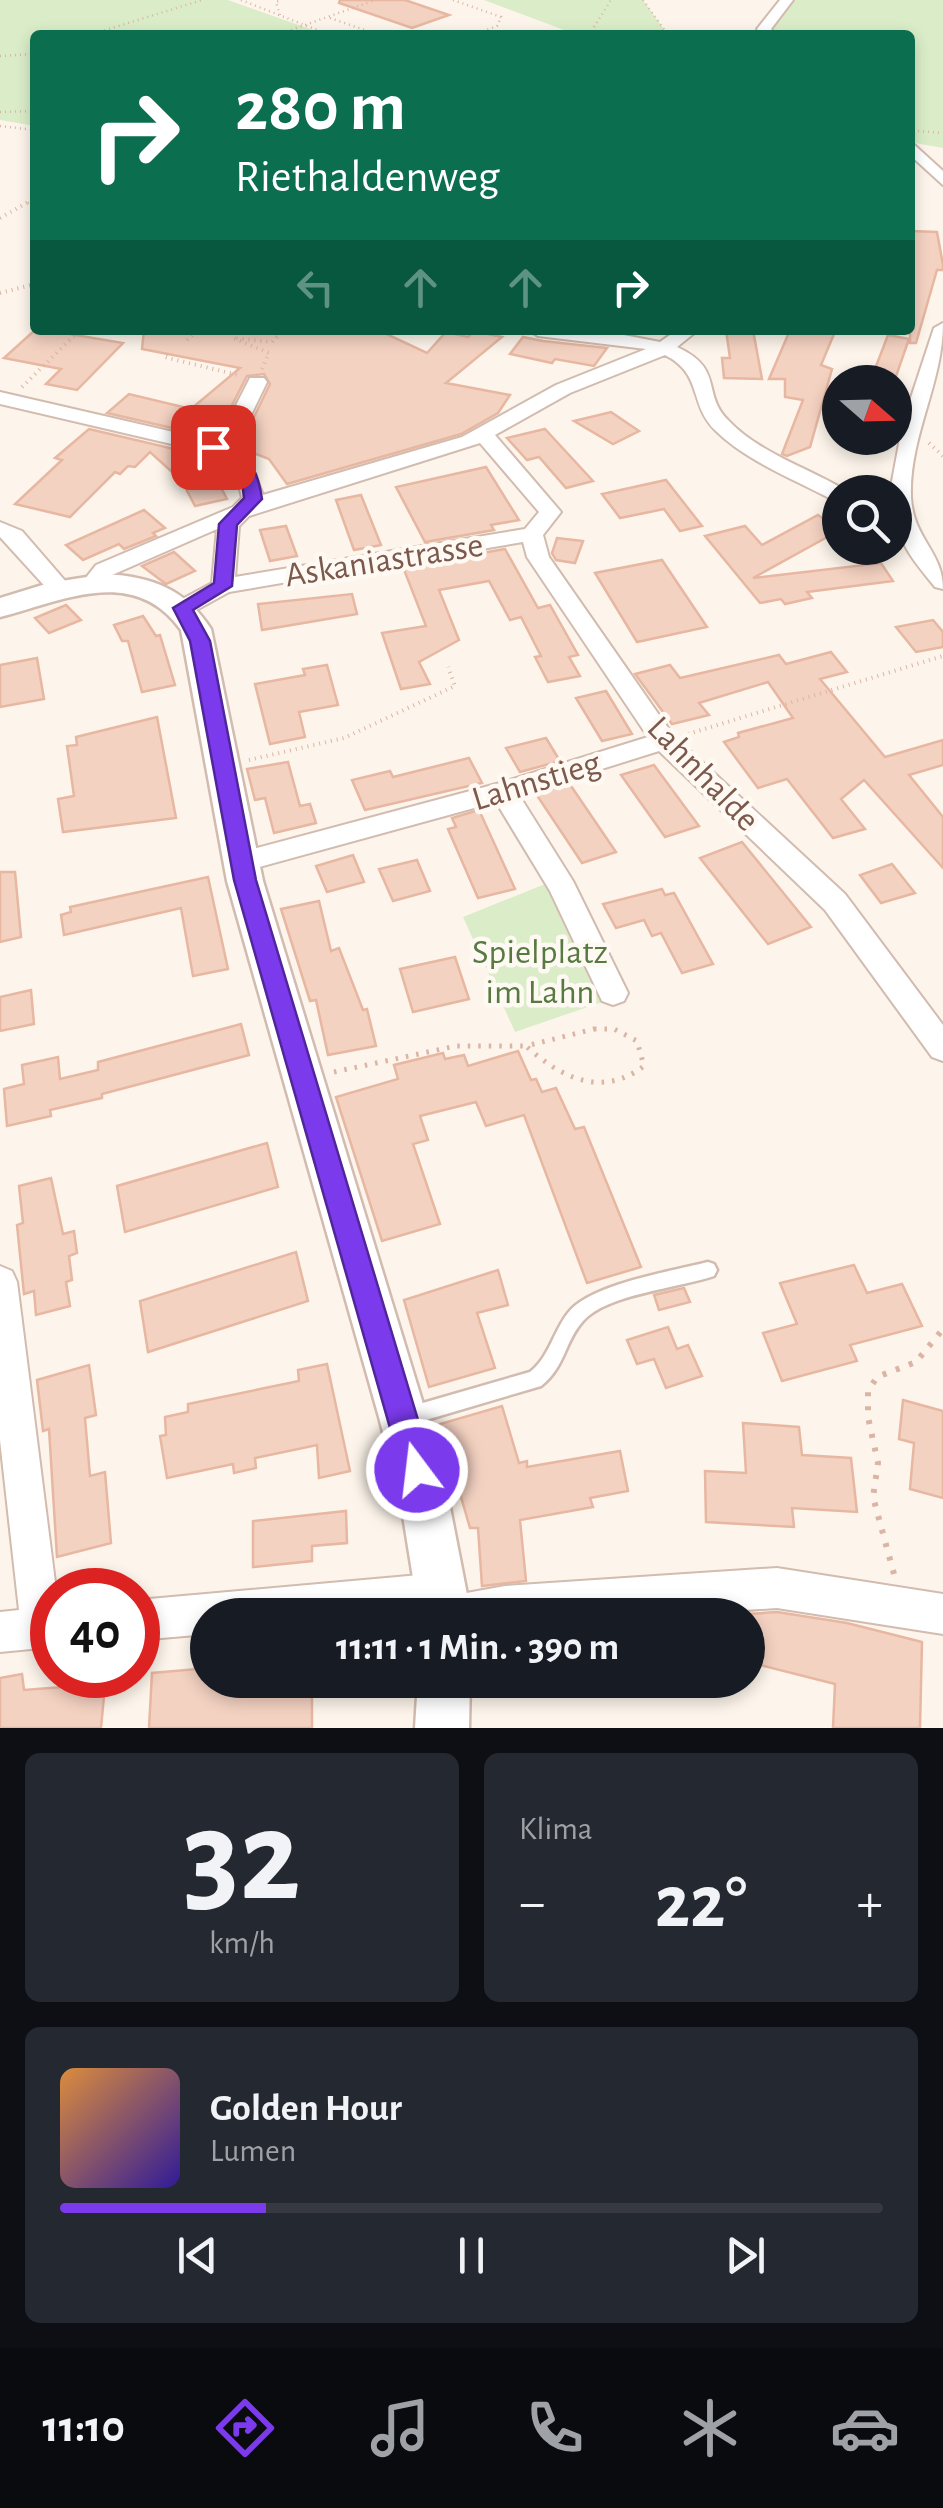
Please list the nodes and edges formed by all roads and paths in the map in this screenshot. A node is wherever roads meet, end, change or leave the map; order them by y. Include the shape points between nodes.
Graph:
1 (202, 0) edge
2 (241, 0) edge
3 (280, 0) edge
4 (376, 0) edge
5 (453, 0) edge
6 (611, 0) edge
7 (643, 0) edge
8 (787, 0) edge
9 (280, 14) junction
10 (328, 17) junction
11 (302, 25) junction
12 (106, 30) edge
13 (290, 30) edge
14 (316, 30) edge
15 (365, 30) edge
16 (487, 30) edge
17 (592, 30) edge
18 (664, 30) edge
19 (765, 30) edge
20 (30, 54) edge
21 (0, 56) edge
22 (30, 111) edge
23 (0, 112) edge
24 (0, 126) edge
25 (30, 129) edge
26 (915, 130) edge
27 (943, 133) edge
28 (915, 151) edge
29 (941, 177) edge
30 (30, 202) edge
31 (0, 218) edge
32 (30, 285) edge
33 (0, 292) edge
34 (943, 328) edge
35 (74, 335) edge
36 (192, 335) edge
37 (278, 335) edge
38 (579, 335) edge
39 (682, 335) edge
40 (187, 340) dead end
41 (662, 350) junction
42 (167, 354) dead end
43 (256, 378) junction
44 (4, 399) edge
45 (484, 435) junction
46 (213, 447) junction
47 (904, 475) edge
48 (822, 485) edge
49 (241, 511) junction
50 (0, 529) edge
51 (532, 534) junction
52 (912, 542) edge
53 (943, 582) edge
54 (75, 586) junction
55 (223, 586) junction
56 (0, 608) edge
57 (182, 608) junction
58 (943, 656) edge
59 (448, 667) dead end
60 (664, 741) junction
61 (222, 766) junction
62 (503, 791) junction
63 (241, 862) junction
64 (613, 994) dead end
65 (526, 1046) junction
66 (943, 1048) edge
67 (302, 1083) junction
68 (708, 1270) dead end
69 (0, 1282) edge
70 (943, 1329) edge
71 (403, 1417) junction
72 (39, 1568) edge
73 (447, 1598) edge
74 (626, 1598) edge
75 (924, 1610) edge
76 (190, 1618) edge
77 (160, 1619) edge
78 (30, 1629) edge
79 (0, 1632) edge
80 (443, 1698) edge
81 (442, 1728) edge

1 - 12 path
2 - 9 path
3 - 9 path
4 - 10 path
5 - 16 path via 500,17
6 - 17 path
7 - 18 path
8 - 19 street
9 - 11 path
10 - 11 path
10 - 15 path
11 - 13 path
11 - 14 path
20 - 21 path
22 - 23 path
24 - 25 path
26 - 27 path
28 - 29 street
30 - 31 path
32 - 33 path
34 - 47 street
35 - 44 path
36 - 40 path
37 - 43 path via 272,342 233,338 270,355 265,374
38 - 41 street
39 - 41 street
41 - 45 street via 563,389
41 - 48 street via 698,368 708,410 724,428
42 - 43 path via 180,363
43 - 46 street via 240,415
44 - 46 street
45 - 49 street
45 - 51 street via 550,512
46 - 49 street via 249,472 253,499
49 - 54 street
49 - 55 street via 228,524
50 - 54 street
51 - 55 street, Askaniastrasse
51 - 60 street, Lahnhalde via 538,556
52 - 53 street
54 - 56 street
54 - 57 street via 145,589
55 - 57 street, Askaniastrasse
57 - 61 street via 200,641
58 - 60 path
59 - 61 path via 456,686 344,738
60 - 62 street, Lahnstieg
60 - 66 street, Lahnhalde via 836,902
61 - 63 street
62 - 63 street, Lahnstieg
62 - 64 street via 563,888
63 - 67 street
65 - 65 path via 550,1069 600,1086 629,1081 644,1066 637,1041 614,1029
65 - 67 path via 456,1046
67 - 71 street
68 - 71 lane via 595,1302 577,1314 552,1368 535,1380
69 - 72 street
70 - 75 path via 908,1370 877,1377 868,1391 878,1463 874,1497
71 - 73 street
74 - 75 street via 777,1588
76 - 77 street
78 - 79 street
80 - 81 street

